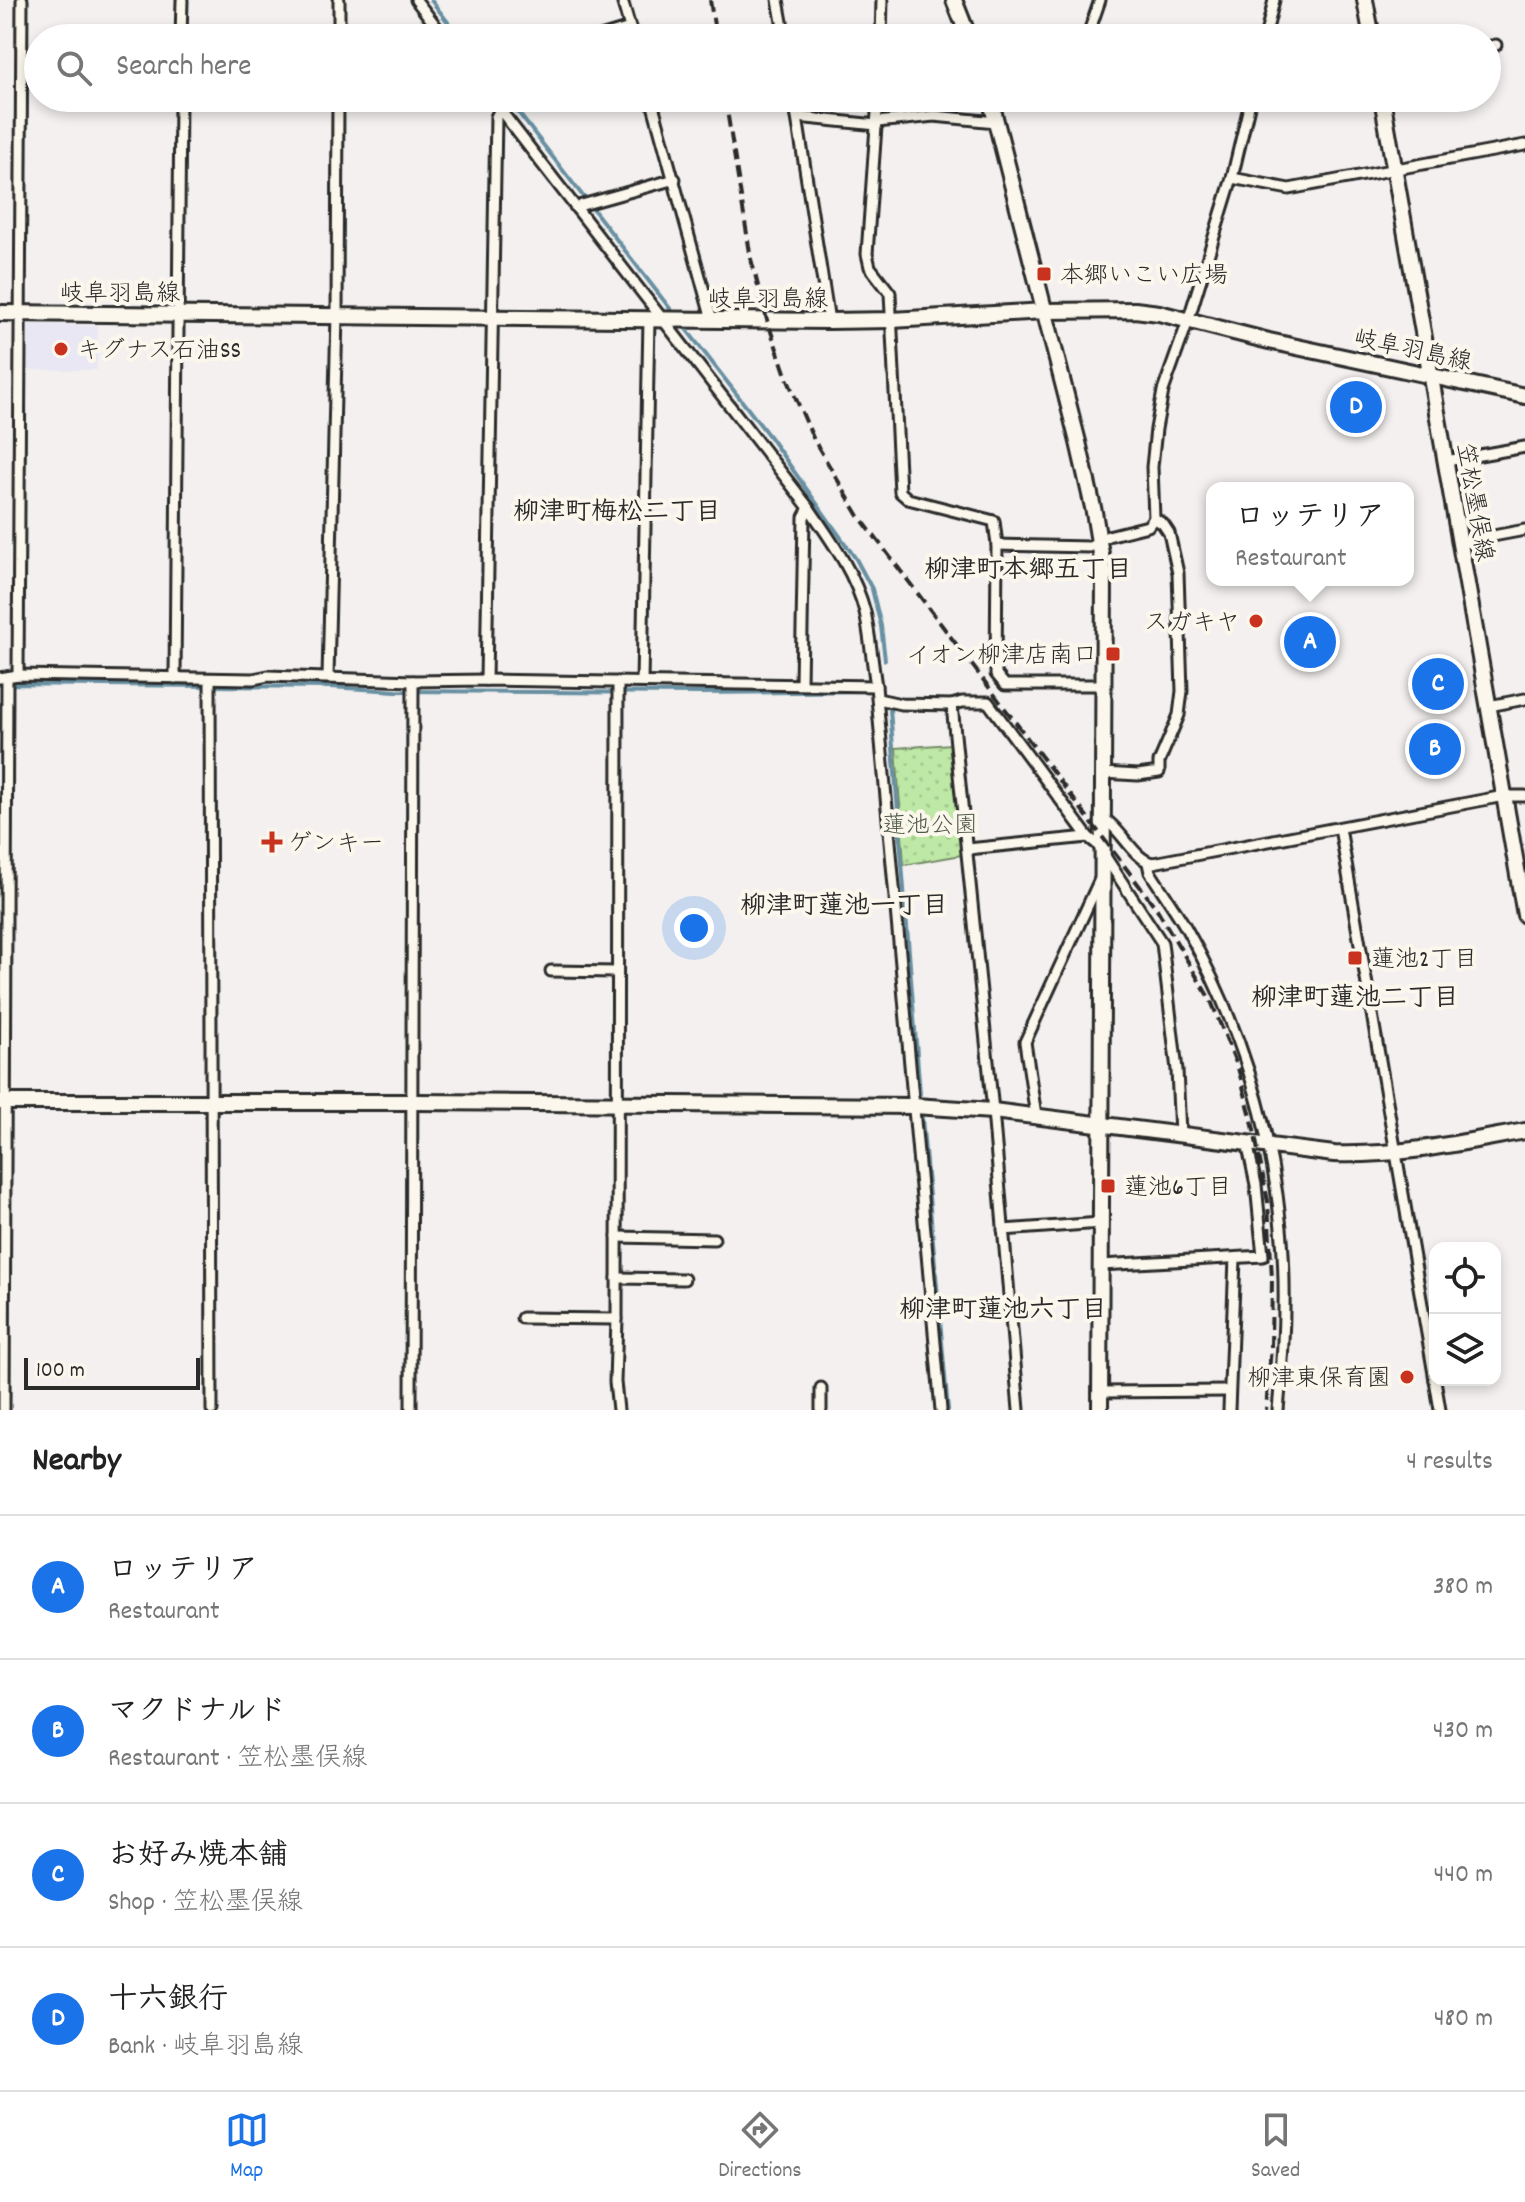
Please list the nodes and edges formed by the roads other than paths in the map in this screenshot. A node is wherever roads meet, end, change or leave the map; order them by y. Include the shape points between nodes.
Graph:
1 (22, 0) edge
2 (182, 0) edge
3 (339, 0) edge
4 (416, 0) edge
5 (622, 0) edge
6 (778, 0) edge
7 (882, 0) edge
8 (954, 0) edge
9 (1100, 0) edge
10 (1274, 0) edge
11 (1365, 0) edge
12 (181, 24) edge
13 (339, 24) edge
14 (434, 24) edge
15 (629, 24) edge
16 (782, 24) edge
17 (881, 24) edge
18 (963, 24) edge
19 (1092, 24) edge
20 (1268, 24) edge
21 (1369, 24) edge
22 (180, 112) edge
23 (338, 112) edge
24 (498, 112) edge
25 (502, 112) edge
26 (655, 112) edge
27 (796, 112) edge
28 (877, 112) edge
29 (994, 112) edge
30 (1248, 112) edge
31 (1385, 112) edge
32 (797, 117) junction
33 (996, 122) junction
34 (877, 124) junction
35 (1525, 145) edge
36 (1395, 169) junction
37 (1232, 178) junction
38 (675, 179) junction
39 (577, 209) junction
40 (1045, 311) junction
41 (0, 313) edge
42 (20, 313) junction
43 (178, 314) junction
44 (337, 315) junction
45 (492, 318) junction
46 (655, 319) junction
47 (712, 320) junction
48 (892, 320) junction
49 (829, 321) junction
50 (1188, 321) junction
51 (1431, 375) junction
52 (1525, 396) edge
53 (1525, 447) edge
54 (1446, 461) junction
55 (809, 508) junction
56 (1154, 518) junction
57 (1525, 530) edge
58 (1099, 541) junction
59 (1461, 542) junction
60 (997, 545) junction
61 (8, 677) edge
62 (328, 677) junction
63 (175, 678) junction
64 (210, 679) junction
65 (486, 680) junction
66 (413, 681) junction
67 (618, 682) junction
68 (642, 682) junction
69 (801, 683) junction
70 (1103, 685) junction
71 (876, 686) junction
72 (4, 697) edge
73 (878, 699) junction
74 (1525, 699) edge
75 (952, 705) junction
76 (1489, 706) junction
77 (1103, 773) junction
78 (1504, 796) junction
79 (1525, 796) edge
80 (1103, 818) junction
81 (1340, 828) junction
82 (1088, 837) junction
83 (968, 849) junction
84 (1103, 854) junction
85 (1148, 863) junction
86 (1103, 871) junction
87 (1525, 915) edge
88 (551, 971) dead end
89 (617, 972) junction
90 (3, 1102) edge
91 (210, 1102) junction
92 (414, 1102) junction
93 (617, 1103) junction
94 (914, 1106) junction
95 (993, 1111) junction
96 (1036, 1116) junction
97 (1102, 1125) junction
98 (1525, 1131) edge
99 (1180, 1134) junction
100 (1247, 1142) junction
101 (1269, 1146) junction
102 (1396, 1153) junction
103 (1101, 1223) junction
104 (1003, 1230) junction
105 (617, 1237) junction
106 (714, 1239) dead end
107 (1235, 1259) junction
108 (1101, 1265) junction
109 (617, 1278) junction
110 (684, 1279) dead end
111 (522, 1318) dead end
112 (617, 1319) junction
113 (1429, 1345) edge
114 (1436, 1386) edge
115 (821, 1388) dead end
116 (1229, 1391) junction
117 (1100, 1392) junction
118 (4, 1410) edge
119 (212, 1410) edge
120 (411, 1410) edge
121 (618, 1410) edge
122 (821, 1410) edge
123 (941, 1410) edge
124 (1019, 1410) edge
125 (1100, 1410) edge
126 (1229, 1410) edge
127 (1278, 1410) edge
128 (1440, 1410) edge

1 - 42 street
2 - 12 street
3 - 13 street
4 - 14 street
5 - 15 street
6 - 16 street
7 - 17 street
8 - 18 street
9 - 19 street
10 - 20 street
11 - 21 street
22 - 43 street
23 - 44 street
24 - 45 street
25 - 39 street
26 - 38 street
27 - 32 street
28 - 34 street
29 - 33 street
30 - 37 street
31 - 36 street, 笠松墨俣線
32 - 34 street
32 - 49 street
33 - 34 street via 934,116
33 - 40 street
34 - 48 street via 867,254 870,267 890,293
35 - 36 street
36 - 37 street via 1289,189
36 - 51 street, 笠松墨俣線
37 - 50 street
38 - 39 street
38 - 47 street
39 - 46 street
40 - 48 street, 岐阜羽島線
40 - 50 street, 岐阜羽島線 via 1135,310
40 - 58 street
41 - 42 street, 岐阜羽島線
42 - 43 street, 岐阜羽島線
42 - 61 street
43 - 44 street, 岐阜羽島線
43 - 63 street
44 - 45 street, 岐阜羽島線
44 - 62 street
45 - 46 street, 岐阜羽島線
45 - 65 street
46 - 47 street, 岐阜羽島線
46 - 55 street
46 - 68 street
47 - 49 street, 岐阜羽島線
48 - 49 street, 岐阜羽島線
48 - 60 street via 900,492 908,499 994,521
50 - 51 street, 岐阜羽島線
50 - 56 street via 1163,391 1156,429
51 - 52 street, 岐阜羽島線
51 - 54 street, 笠松墨俣線
53 - 54 street
54 - 59 street, 笠松墨俣線
55 - 69 street via 804,517
55 - 71 street via 853,579 864,611
56 - 58 street via 1148,526
56 - 77 street via 1169,533 1178,573 1179,715 1159,772
57 - 59 street
58 - 60 street via 1090,547
58 - 70 street via 1104,572
59 - 76 street, 笠松墨俣線
60 - 70 street via 996,674 1005,685
61 - 63 street
61 - 72 street
62 - 64 street
62 - 66 street
63 - 64 street
64 - 91 street
65 - 66 street
65 - 67 street
66 - 92 street
67 - 68 street
67 - 89 street
68 - 69 street
69 - 71 street
70 - 77 street
71 - 73 street
72 - 90 street
73 - 75 street
73 - 94 street
74 - 76 street
75 - 82 street via 988,702
75 - 83 street
76 - 78 street, 笠松墨俣線
77 - 80 street
78 - 79 street
78 - 81 street
78 - 87 street, 笠松墨俣線
80 - 84 street
80 - 85 street
81 - 85 street
81 - 102 street
82 - 83 street
82 - 84 street
83 - 95 street
84 - 86 street
84 - 99 street via 1162,943
85 - 101 street via 1218,991
86 - 96 street via 1025,1042
86 - 97 street
88 - 89 street
89 - 93 street
90 - 91 street
90 - 118 street
91 - 92 street
91 - 119 street
92 - 93 street
92 - 120 street
93 - 94 street
93 - 105 street
94 - 95 street
94 - 123 street
95 - 96 street
95 - 104 street
96 - 97 street
97 - 99 street
97 - 103 street
98 - 102 street
99 - 100 street
100 - 101 street
100 - 107 street via 1263,1256
101 - 102 street via 1334,1154
101 - 127 street via 1281,1229 1284,1306
102 - 113 street
103 - 104 street
103 - 108 street
104 - 124 street
105 - 106 street
105 - 109 street
107 - 108 street
107 - 116 street
108 - 117 street
109 - 110 street
109 - 112 street
111 - 112 street
112 - 121 street
114 - 128 street
115 - 122 street
116 - 117 street
116 - 126 street
117 - 125 street

